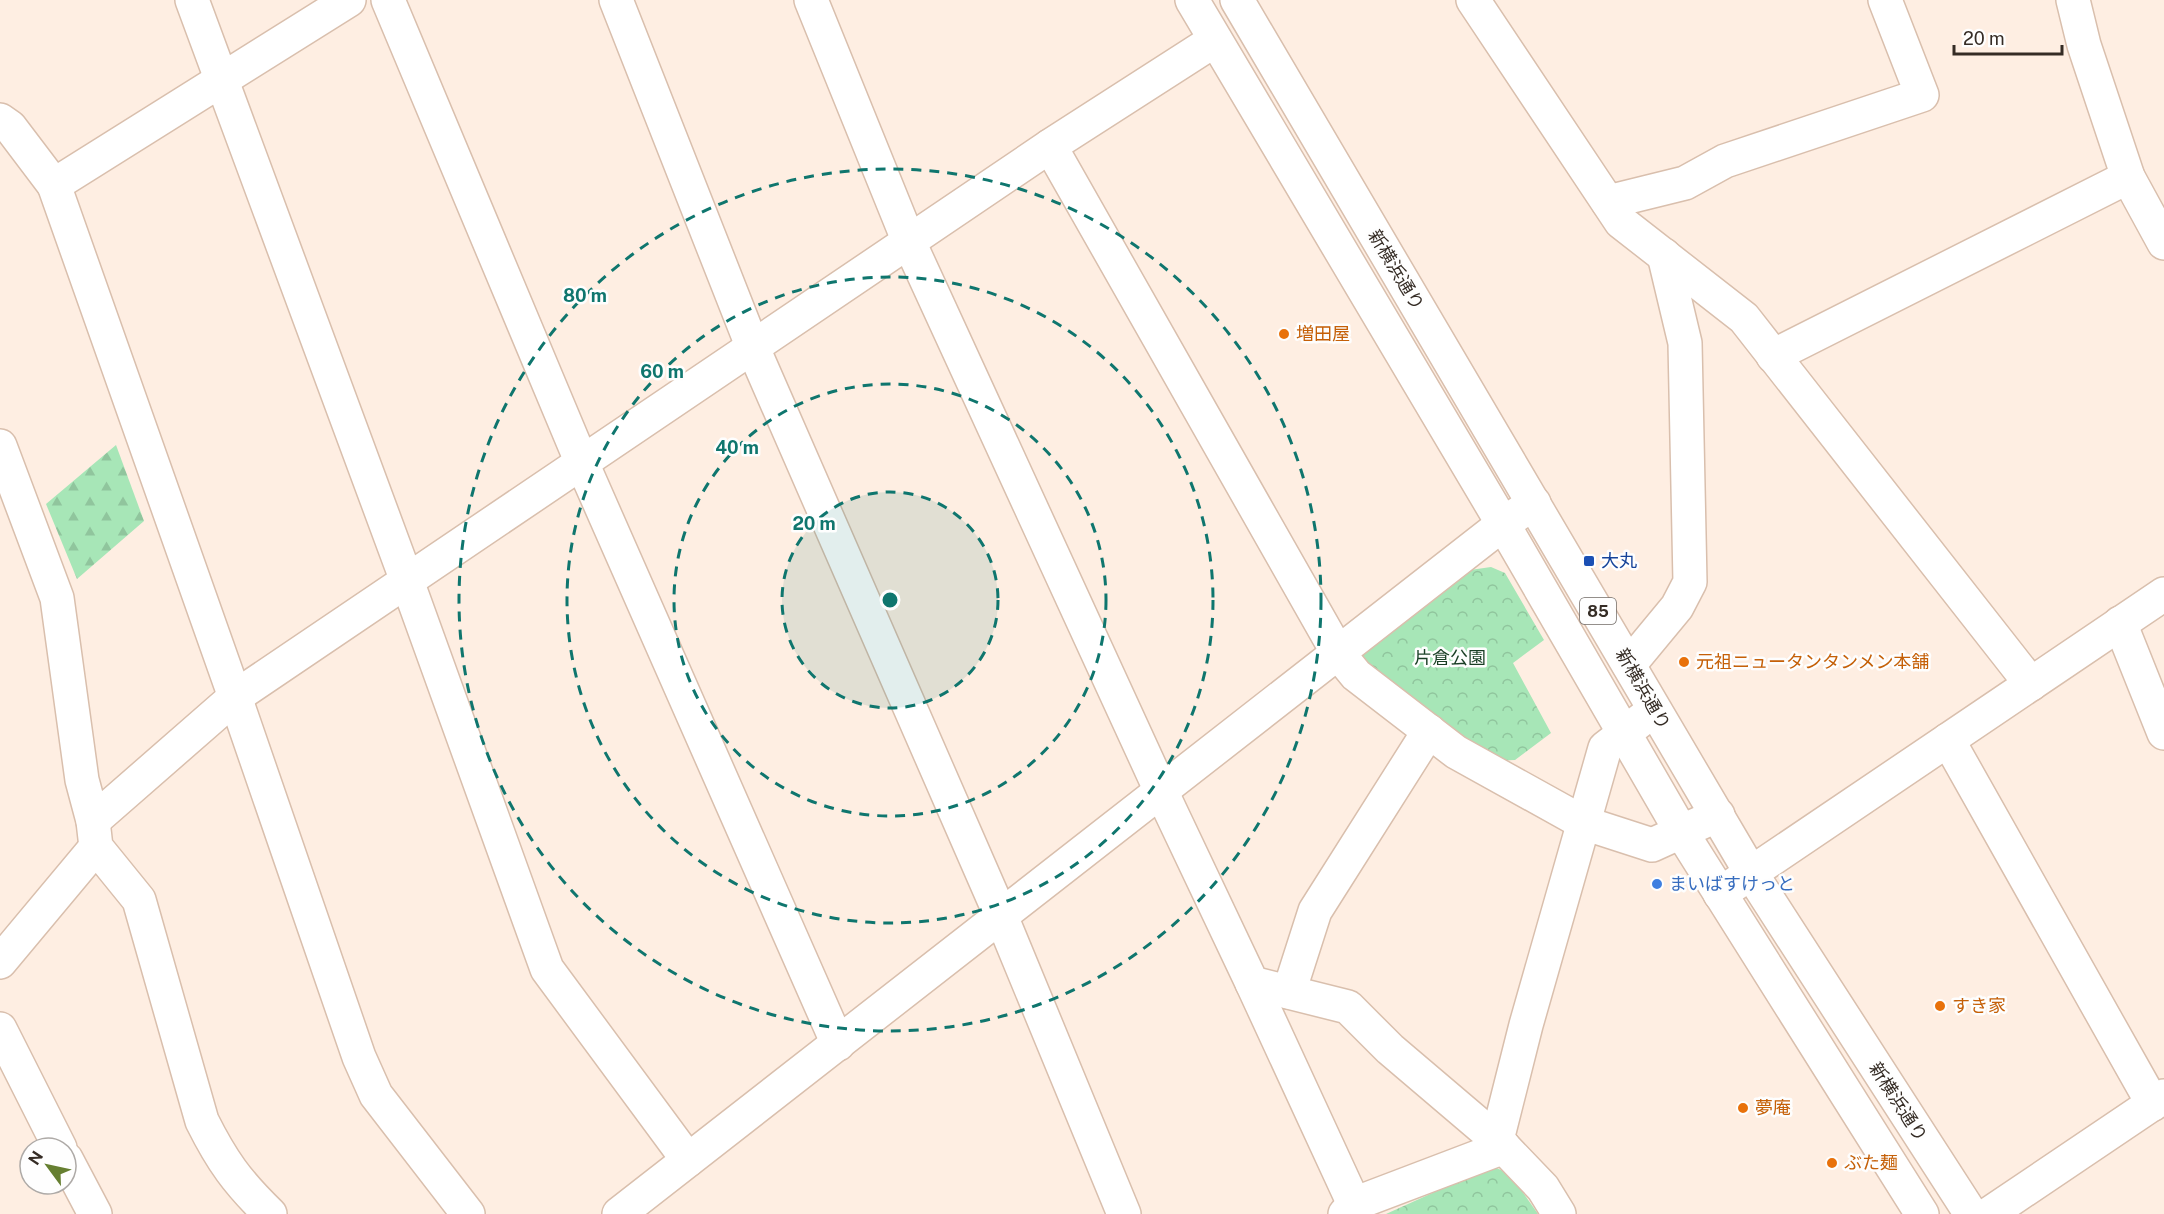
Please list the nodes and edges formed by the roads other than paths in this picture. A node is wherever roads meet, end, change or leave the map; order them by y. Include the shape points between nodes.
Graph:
1 (192, 0) edge
2 (349, 0) edge
3 (388, 0) edge
4 (616, 0) edge
5 (811, 0) edge
6 (1192, 0) edge
7 (1237, 0) edge
8 (1473, 0) edge
9 (1885, 0) edge
10 (2073, 0) edge
11 (1215, 40) junction
12 (222, 80) junction
13 (0, 120) edge
14 (1050, 146) junction
15 (2128, 177) junction
16 (54, 185) junction
17 (1608, 202) junction
18 (909, 242) junction
19 (2164, 243) edge
20 (1664, 255) junction
21 (753, 348) junction
22 (1773, 356) junction
23 (0, 446) edge
24 (582, 463) junction
25 (1534, 503) junction
26 (1503, 524) junction
27 (407, 581) junction
28 (2164, 594) edge
29 (2120, 622) junction
30 (1338, 653) junction
31 (1629, 665) junction
32 (2031, 684) junction
33 (235, 697) junction
34 (1654, 710) junction
35 (1429, 731) junction
36 (1623, 733) junction
37 (2164, 733) edge
38 (1948, 740) junction
39 (1161, 791) junction
40 (1718, 815) junction
41 (1584, 823) junction
42 (1682, 833) junction
43 (95, 834) junction
44 (1751, 873) junction
45 (1720, 894) junction
46 (1001, 916) junction
47 (0, 963) edge
48 (1252, 983) junction
49 (1288, 992) junction
50 (0, 1029) edge
51 (837, 1044) junction
52 (2159, 1100) edge
53 (54, 1136) edge
54 (1501, 1143) junction
55 (688, 1160) junction
56 (78, 1182) edge
57 (1350, 1209) edge
58 (95, 1214) edge
59 (270, 1214) edge
60 (468, 1214) edge
61 (619, 1214) edge
62 (1124, 1214) edge
63 (1559, 1214) edge
64 (1922, 1214) edge
65 (1971, 1214) edge
66 (1989, 1214) edge

1 - 12 street
2 - 12 street
3 - 24 street
4 - 21 street
5 - 18 street
6 - 11 street, 新横浜通り / 85
7 - 25 street, 新横浜通り / 85
8 - 17 street
9 - 17 street via 1922,96 1725,161 1685,183
10 - 15 street
11 - 14 street
11 - 26 street, 新横浜通り / 85
12 - 16 street
12 - 27 street
13 - 16 street via 10,127
14 - 18 street
14 - 30 street
15 - 19 street
15 - 22 street
16 - 33 street
17 - 20 street via 1621,222
18 - 21 street
18 - 39 street
20 - 22 street via 1744,318
20 - 31 street via 1685,342 1690,582 1677,607
21 - 24 street
21 - 46 street
22 - 32 street
23 - 43 street via 57,598 82,780
24 - 27 street
24 - 51 street
25 - 26 street
25 - 31 street, 新横浜通り / 85
26 - 30 street
26 - 36 street, 新横浜通り / 85
27 - 33 street
27 - 55 street via 547,969
28 - 29 street
29 - 32 street
29 - 37 street
30 - 35 street via 1356,675
30 - 39 street
31 - 34 street, 新横浜通り / 85
32 - 38 street
33 - 43 street
33 - 60 street via 359,1057 376,1095
34 - 36 street
34 - 40 street, 新横浜通り / 85
35 - 41 street via 1456,752
35 - 49 street via 1315,911
36 - 41 street via 1605,748
36 - 42 street, 新横浜通り / 85
38 - 44 street
38 - 52 street
39 - 46 street
39 - 48 street
40 - 42 street
40 - 44 street, 新横浜通り / 85
41 - 42 street via 1652,845
41 - 54 street via 1526,1025
42 - 45 street, 新横浜通り / 85
43 - 47 street
43 - 59 street via 140,900 202,1121 235,1178
44 - 45 street
44 - 65 street, 新横浜通り / 85
45 - 64 street, 新横浜通り / 85
46 - 51 street
46 - 62 street
48 - 49 street
48 - 57 street
49 - 54 street via 1348,1007 1390,1049
50 - 53 street
51 - 55 street
52 - 66 street
54 - 57 street
54 - 63 street via 1543,1188
55 - 61 street
56 - 58 street

